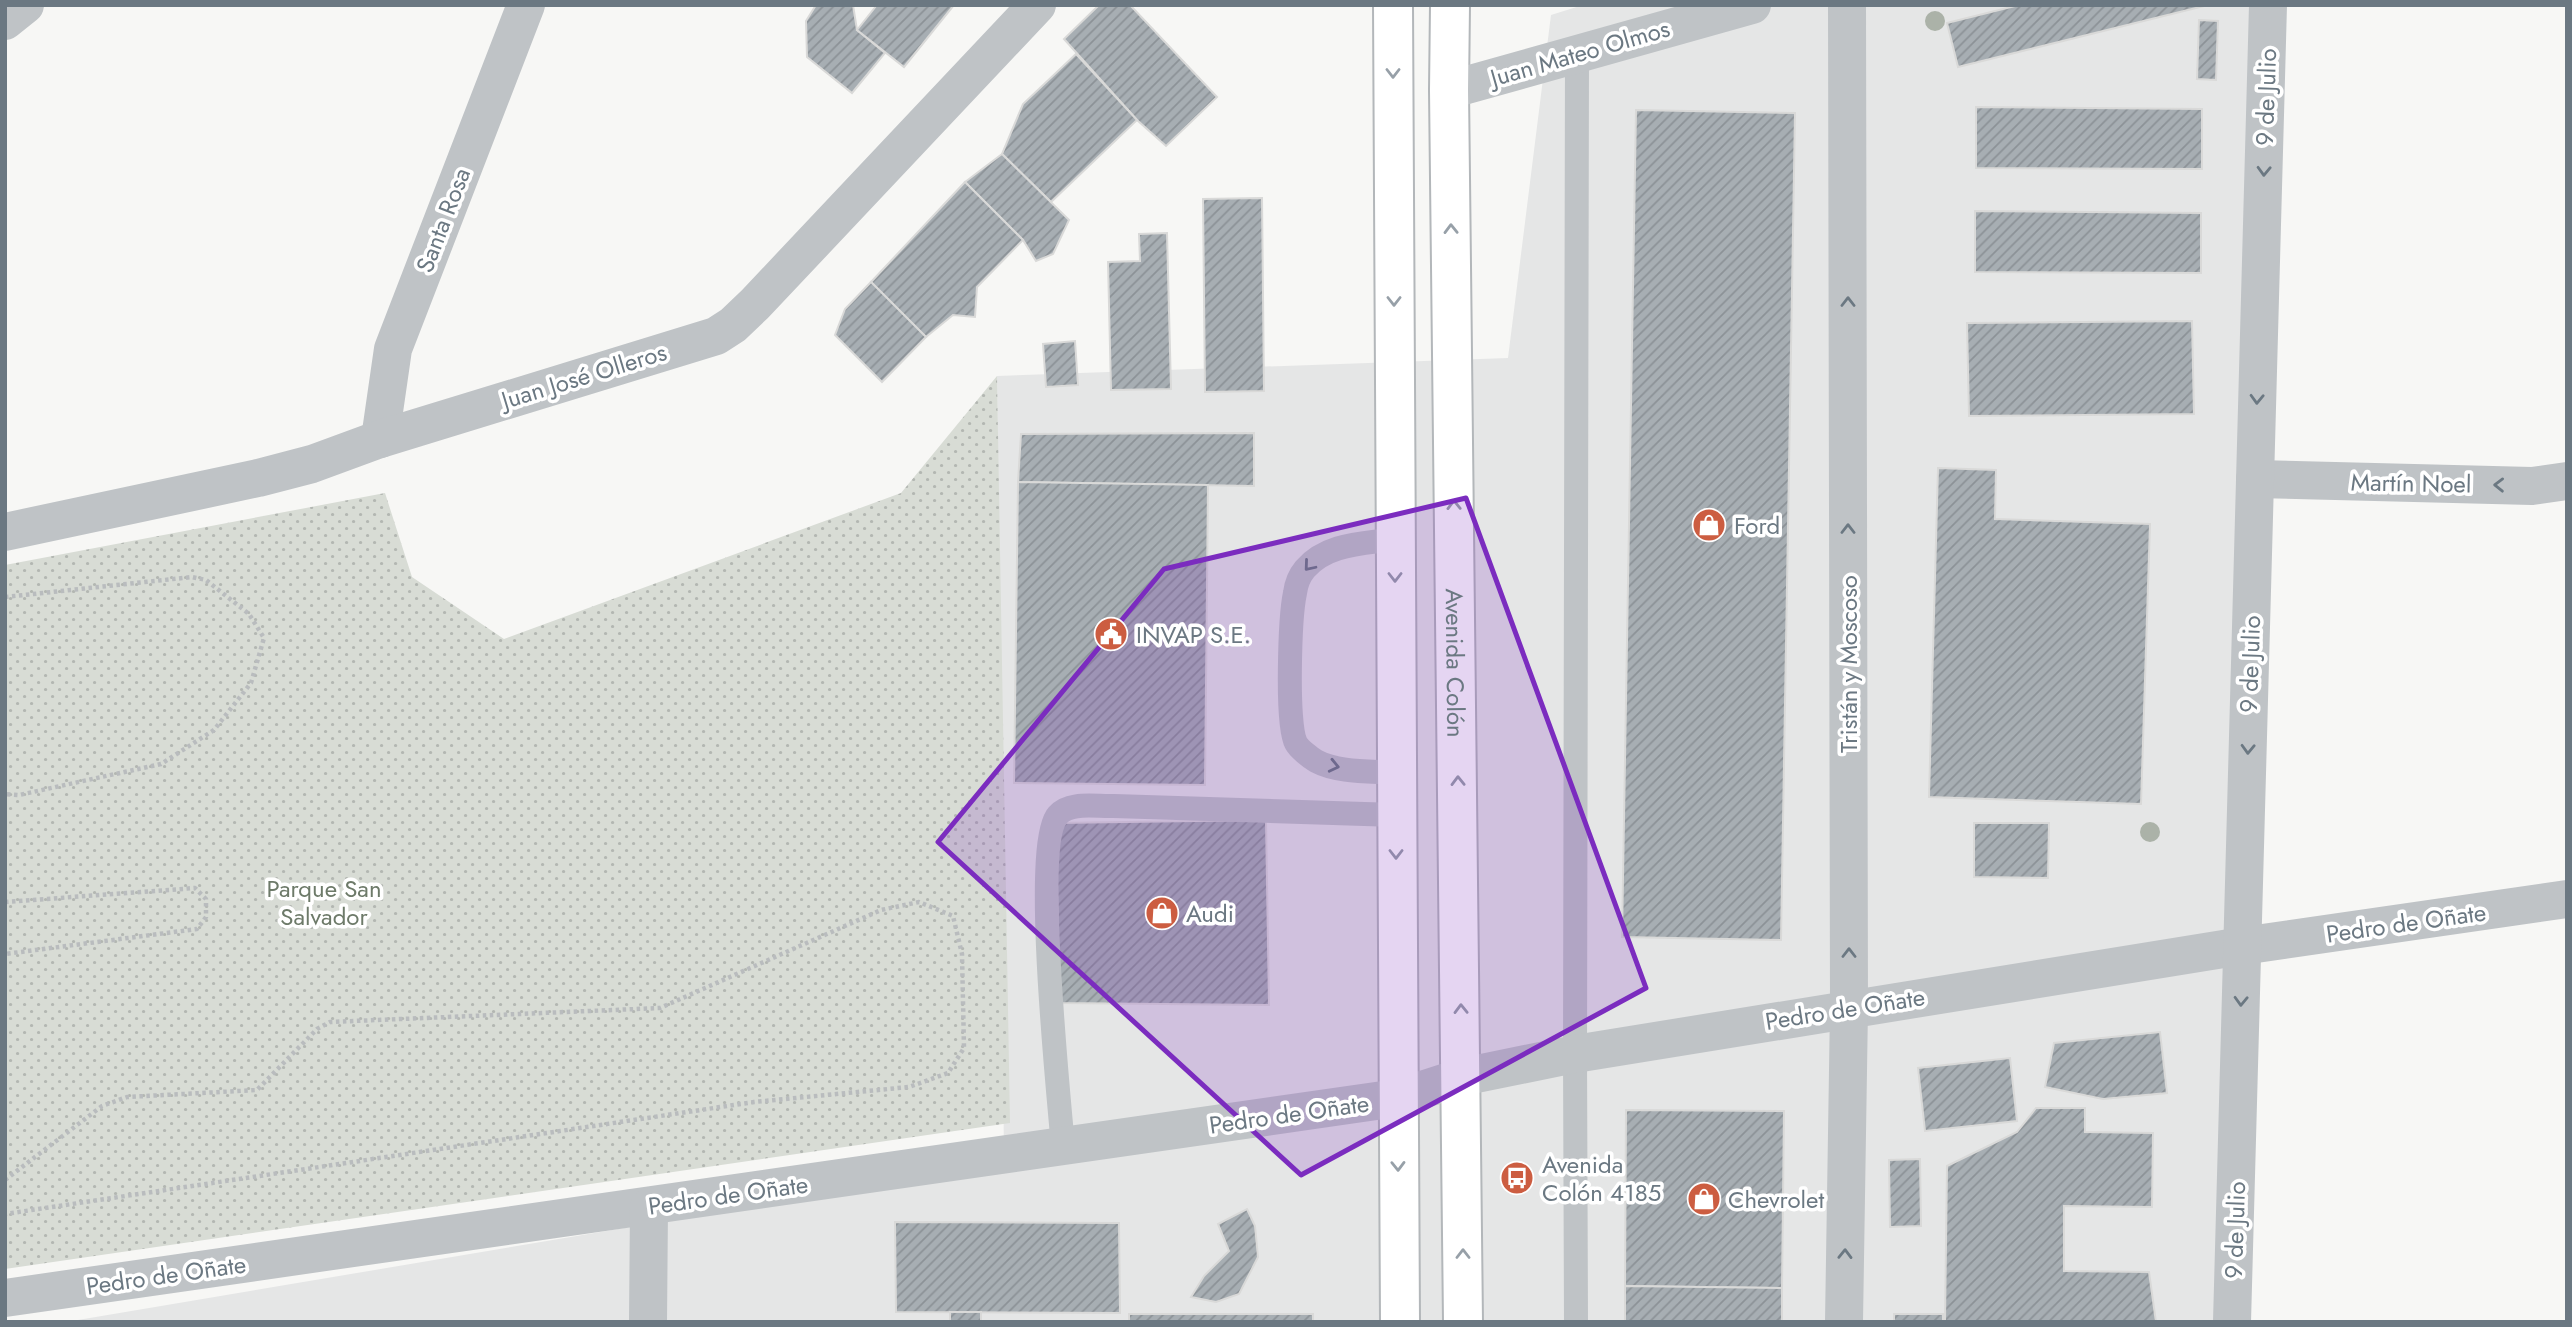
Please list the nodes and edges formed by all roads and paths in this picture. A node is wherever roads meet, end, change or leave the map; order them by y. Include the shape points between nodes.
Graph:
1 (25, 5) edge
2 (526, 5) edge
3 (1037, 5) edge
4 (1393, 5) edge
5 (1450, 5) edge
6 (1752, 5) edge
7 (1847, 5) edge
8 (2268, 5) edge
9 (5, 21) edge
10 (1577, 54) junction
11 (1449, 90) junction
12 (380, 439) junction
13 (2255, 479) junction
14 (2567, 481) edge
15 (5, 532) edge
16 (1395, 539) junction
17 (5, 597) edge
18 (1396, 773) junction
19 (5, 794) edge
20 (1396, 815) junction
21 (2567, 899) edge
22 (5, 902) edge
23 (2242, 946) junction
24 (5, 954) edge
25 (1849, 1008) junction
26 (1575, 1054) junction
27 (1462, 1077) junction
28 (1397, 1098) junction
29 (1063, 1147) junction
30 (5, 1180) edge
31 (649, 1206) junction
32 (5, 1214) edge
33 (5, 1298) edge
34 (648, 1322) edge
35 (1400, 1322) edge
36 (1463, 1322) edge
37 (1576, 1322) edge
38 (1844, 1322) edge
39 (2232, 1322) edge

1 - 9 street
2 - 12 street, Santa Rosa via 393,349
3 - 12 street, Juan José Olleros via 733,326 716,336
4 -> 16 main road
5 - 11 main road, Avenida Colón
6 - 10 street, Juan Mateo Olmos
25 -> 7 street, Tristán y Moscoso
8 -> 13 street, 9 de Julio
10 - 11 street, Juan Mateo Olmos
10 - 26 lane
27 -> 11 main road, Avenida Colón
12 - 15 street, Juan José Olleros via 258,478
14 -> 13 street, Martín Noel via 2532,486
13 -> 23 street, 9 de Julio
16 -> 18 main road
16 -> 18 lane via 1338,548 1318,556 1303,571 1295,592 1291,633 1290,714 1296,744 1316,761 1338,768
17 - 19 path via 192,576 206,580 249,614 264,638 251,683 214,730 161,764
18 - 20 main road
20 -> 28 main road
20 - 29 lane via 1114,806 1069,807 1056,816 1048,857 1046,920
21 - 23 street, Pedro de Oñate
22 - 24 path via 195,888 206,898 206,917 197,929
23 - 25 street, Pedro de Oñate
23 -> 39 street, 9 de Julio
25 - 26 street, Pedro de Oñate
38 -> 25 street, Tristán y Moscoso
26 - 27 street, Pedro de Oñate
26 - 37 lane
27 - 28 street, Pedro de Oñate
36 -> 27 main road, Avenida Colón
28 - 29 street, Pedro de Oñate
28 -> 35 main road
29 - 31 street, Pedro de Oñate
30 - 32 path via 102,1106 127,1097 257,1090 317,1029 330,1022 660,1008 881,910 919,902 953,916 962,954 964,1048 948,1073 909,1087 754,1102
31 - 33 street, Pedro de Oñate
31 - 34 street

